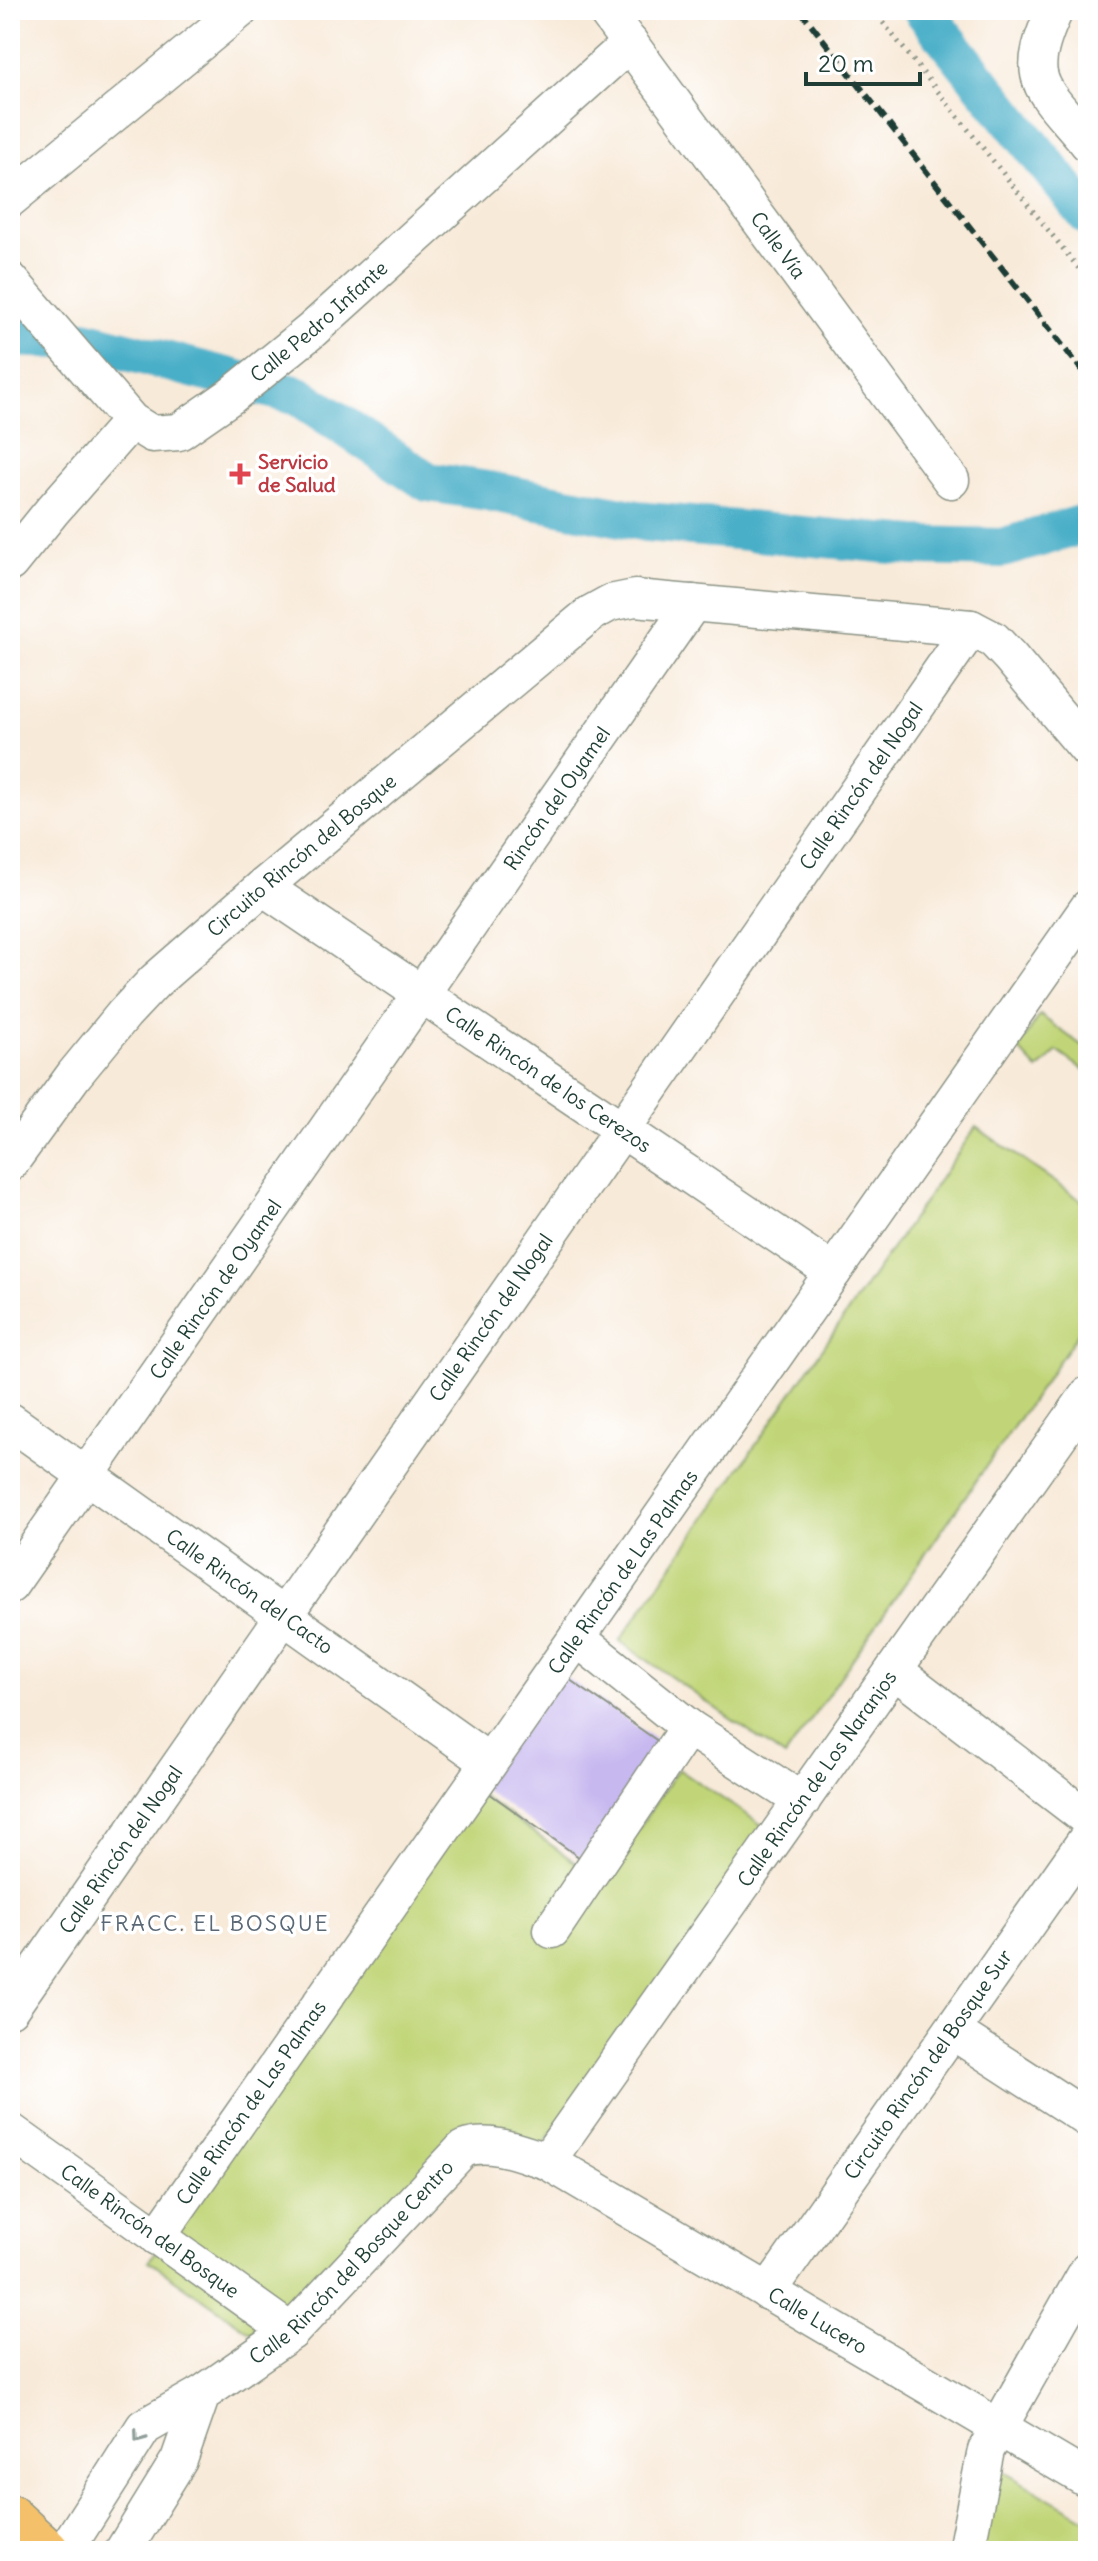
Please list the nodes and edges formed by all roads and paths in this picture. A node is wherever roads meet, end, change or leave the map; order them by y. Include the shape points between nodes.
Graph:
1 (240, 10) edge
2 (605, 10) edge
3 (873, 10) edge
4 (1055, 10) edge
5 (630, 43) junction
6 (1088, 143) edge
7 (10, 199) edge
8 (10, 280) edge
9 (1088, 280) edge
10 (131, 421) junction
11 (951, 480) dead end
12 (10, 563) edge
13 (693, 603) junction
14 (971, 628) junction
15 (1088, 750) edge
16 (263, 887) junction
17 (1088, 908) edge
18 (421, 994) junction
19 (622, 1129) junction
20 (10, 1163) edge
21 (833, 1272) junction
22 (1088, 1395) edge
23 (10, 1421) edge
24 (86, 1475) junction
25 (10, 1585) edge
26 (283, 1616) junction
27 (577, 1638) junction
28 (894, 1670) junction
29 (688, 1727) junction
30 (489, 1762) junction
31 (802, 1801) junction
32 (1088, 1819) edge
33 (1088, 1837) edge
34 (552, 1930) dead end
35 (10, 2009) edge
36 (952, 2031) junction
37 (1088, 2119) edge
38 (10, 2131) edge
39 (547, 2161) junction
40 (157, 2237) junction
41 (1088, 2270) edge
42 (768, 2292) junction
43 (291, 2332) junction
44 (202, 2394) junction
45 (999, 2427) junction
46 (1088, 2480) edge
47 (10, 2517) edge
48 (47, 2551) edge
49 (65, 2551) edge
50 (123, 2551) edge
51 (966, 2551) edge

1 - 7 street
2 - 5 street, Calle Vía
3 - 9 path
4 - 6 street via 1041,40 1037,73
5 - 10 street, Calle Pedro Infante via 311,331 231,396 179,432 152,434
5 - 11 street, Calle Vía
8 - 10 street
10 - 12 street
13 - 14 street
13 - 16 street, Circuito Rincón del Bosque via 635,598 590,614
13 - 18 street, Rincón del Oyamel
14 - 15 street via 994,640
14 - 19 street, Calle Rincón del Nogal
16 - 18 street, Calle Rincón de los Cerezos
16 - 20 street, Circuito Rincón del Bosque via 124,1014
17 - 21 street, Calle Rincón de Las Palmas
18 - 19 street, Calle Rincón de los Cerezos
18 - 24 street, Calle Rincón de Oyamel
19 - 21 street, Calle Rincón de los Cerezos
19 - 26 street, Calle Rincón del Nogal
21 - 27 street, Calle Rincón de Las Palmas
22 - 28 street, Calle Rincón de Los Naranjos
23 - 24 street, Calle Rincón del Cacto
24 - 25 street, Calle Rincón de Oyamel
24 - 26 street, Calle Rincón del Cacto
26 - 30 street, Calle Rincón del Cacto
26 - 35 street, Calle Rincón del Nogal
27 - 29 street
27 - 30 street, Calle Rincón de Las Palmas
28 - 31 street, Calle Rincón de Los Naranjos
28 - 32 street
29 - 31 street
29 - 34 street
30 - 40 street, Calle Rincón de Las Palmas
31 - 39 street, Calle Rincón de Los Naranjos
33 - 36 street, Circuito Rincón del Bosque Sur
36 - 37 street
36 - 42 street, Circuito Rincón del Bosque Sur
38 - 40 street, Calle Rincón del Bosque
39 - 42 street, Calle Lucero
39 - 43 street, Calle Rincón del Bosque Centro via 479,2143 463,2149
40 - 43 street, Calle Rincón del Bosque
41 - 45 street
42 - 45 street, Calle Lucero
43 - 44 street, Calle Rincón del Bosque Centro
44 -> 49 street, Calle Rincón del Bosque Centro via 144,2427
44 - 50 street via 179,2460
45 - 46 street, Calle Lucero
45 - 51 street via 986,2450
47 - 48 main road

